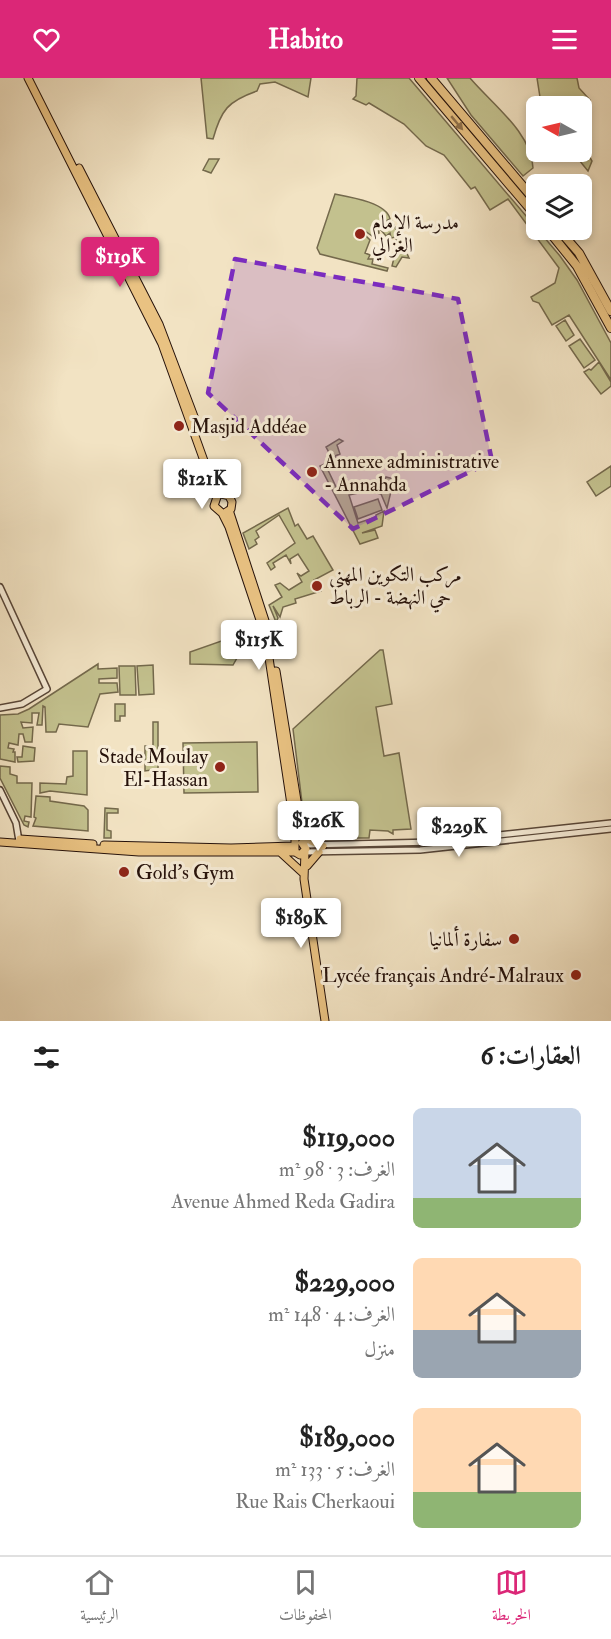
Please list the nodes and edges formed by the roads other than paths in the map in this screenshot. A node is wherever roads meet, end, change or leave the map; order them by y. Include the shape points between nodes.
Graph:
1 (28, 78) edge
2 (33, 78) edge
3 (419, 78) edge
4 (431, 78) edge
5 (526, 190) edge
6 (526, 204) edge
7 (556, 240) edge
8 (568, 240) edge
9 (611, 311) edge
10 (611, 328) edge
11 (220, 495) junction
12 (226, 512) junction
13 (0, 587) edge
14 (0, 708) edge
15 (0, 790) edge
16 (611, 823) edge
17 (297, 829) junction
18 (611, 829) edge
19 (0, 840) edge
20 (19, 841) junction
21 (300, 848) junction
22 (321, 849) junction
23 (278, 850) junction
24 (304, 874) junction
25 (325, 1021) edge

1 - 11 main road via 162,345
2 - 11 main road via 159,324
3 -> 6 highway
4 - 5 highway
7 - 10 highway via 577,266
8 - 9 highway
11 - 12 main road via 231,499
11 - 12 main road via 214,506
12 - 17 main road via 270,638
13 - 14 street via 47,689 22,704
15 - 20 street via 16,823
16 - 22 street via 434,842
17 - 21 main road
17 - 22 main road
17 - 23 main road
18 - 22 street via 431,849
19 - 20 main road
20 - 23 main road via 140,852
21 - 22 street
21 - 23 main road
21 - 24 main road
22 - 24 main road via 310,859
23 - 24 main road
24 - 25 main road

